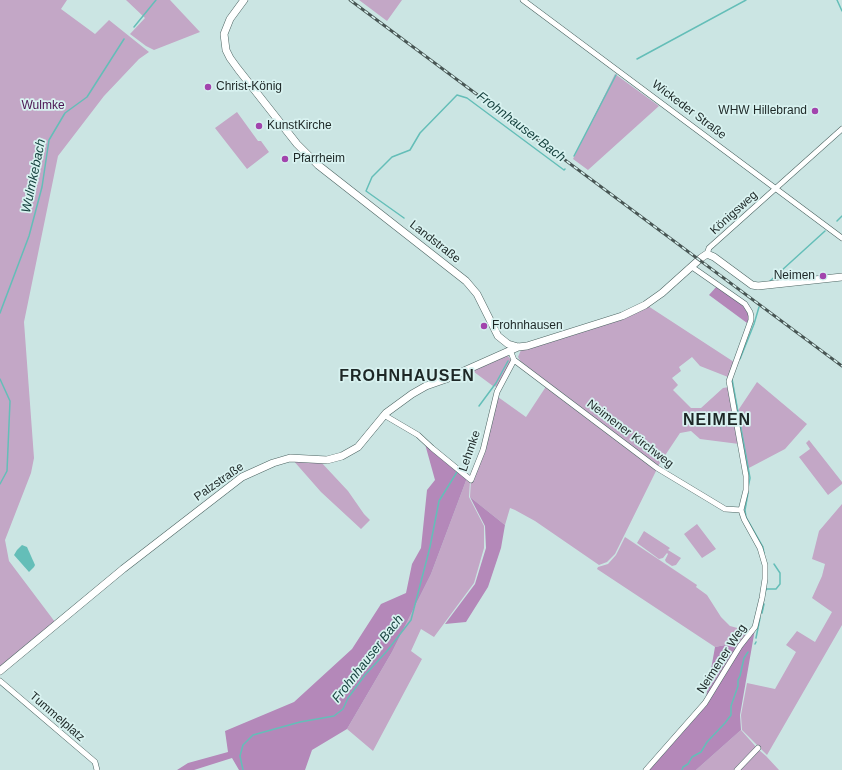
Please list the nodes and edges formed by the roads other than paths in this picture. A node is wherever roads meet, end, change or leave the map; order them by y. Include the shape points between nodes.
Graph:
1 (244, 0) edge
2 (523, 0) edge
3 (842, 129) edge
4 (776, 188) junction
5 (842, 238) edge
6 (704, 256) junction
7 (692, 267) junction
8 (842, 277) edge
9 (501, 340) junction
10 (518, 347) junction
11 (510, 350) junction
12 (496, 356) junction
13 (514, 360) junction
14 (384, 415) junction
15 (741, 510) junction
16 (0, 671) edge
17 (0, 681) edge
18 (758, 748) dead end
19 (97, 770) edge
20 (646, 770) edge
21 (738, 770) edge

1 - 9 main road, Landstraße via 230,19 224,34 226,50 234,64 297,144 318,166 472,288 481,300
2 - 4 street, Wickeder Straße via 619,67
3 - 4 street, Königsweg
4 - 5 street, Wickeder Straße
4 - 6 street, Königsweg via 709,248
6 - 7 main road
6 - 8 main road via 714,257 752,285 758,286
7 - 10 main road via 662,293 640,307 616,318
7 - 15 street via 745,304 751,316 729,381 746,476 746,490
9 - 10 main road
9 - 12 main road
10 - 11 main road, Palzstraße
11 - 12 main road, Palzstraße
11 - 13 street
12 - 14 main road, Palzstraße via 426,386 398,402
13 - 14 street, Lehmke via 497,392 483,450 471,480 418,434
13 - 15 street, Neimener Kirchweg via 658,468 725,508
14 - 16 main road, Palzstraße via 358,447 342,456 327,460 290,458 242,477 123,569
15 - 20 street, Neimener Weg via 760,548 765,565 762,598 755,627 740,646 705,703
17 - 19 street, Tummelplatz via 95,762
18 - 21 street

